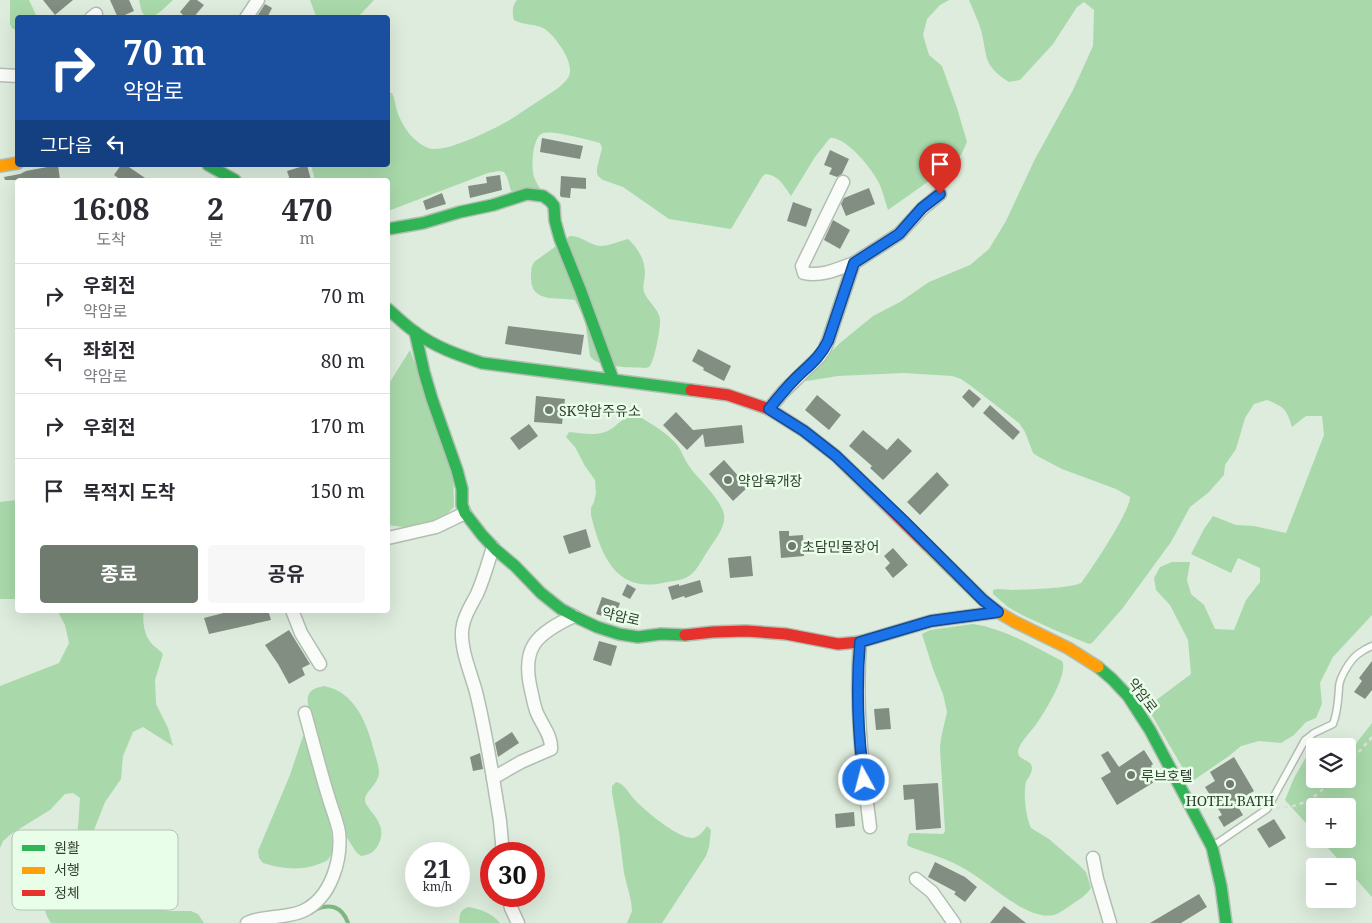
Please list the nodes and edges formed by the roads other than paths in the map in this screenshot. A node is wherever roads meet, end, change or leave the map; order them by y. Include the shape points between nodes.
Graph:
1 (258, 0) edge
2 (248, 15) edge
3 (0, 75) edge
4 (15, 76) edge
5 (15, 164) edge
6 (0, 166) edge
7 (211, 167) edge
8 (231, 178) edge
9 (843, 182) dead end
10 (940, 194) dead end
11 (390, 229) edge
12 (854, 263) junction
13 (390, 311) edge
14 (415, 332) junction
15 (613, 379) junction
16 (769, 409) junction
17 (465, 513) junction
18 (390, 538) edge
19 (493, 547) junction
20 (998, 612) junction
21 (293, 613) edge
22 (574, 616) junction
23 (860, 642) junction
24 (1372, 646) edge
25 (320, 664) dead end
26 (305, 713) dead end
27 (493, 778) junction
28 (870, 826) dead end
29 (502, 842) edge
30 (1212, 847) junction
31 (1093, 858) dead end
32 (916, 879) dead end
33 (511, 907) edge
34 (247, 923) edge
35 (518, 923) edge
36 (954, 923) edge
37 (1110, 923) edge
38 (1226, 923) edge

1 - 2 street
3 - 4 street
5 - 6 street
7 - 8 street
9 - 12 street via 802,266 804,273 812,275
10 - 12 street via 922,208 899,234
11 - 15 street via 527,194 543,196 554,206 560,239
12 - 16 street via 824,350
13 - 14 street, 약암로
14 - 15 street, 약암로 via 440,347 482,363
14 - 17 street via 432,399 457,470
15 - 16 street, 약암로 via 728,395
16 - 20 street, 약암로 via 836,456
17 - 18 street via 436,527
17 - 19 street, 약암로
19 - 22 street, 약암로 via 541,593
19 - 27 street via 484,579 462,626
20 - 23 street, 약암로 via 931,621
20 - 30 street, 약암로 via 1091,662 1128,696 1150,730
21 - 25 street
22 - 23 street, 약암로 via 597,627 638,637 746,631 786,634 838,644
22 - 27 street via 542,635 530,649 527,662 537,712 552,748
23 - 28 street via 858,724
24 - 30 lane via 1356,655 1342,674 1333,724 1305,740 1268,809
26 - 34 street via 338,831 339,854 335,870 321,897 303,911
27 - 29 street
30 - 38 street, 약암로 via 1222,886
31 - 37 street
32 - 36 street via 932,892
33 - 35 street

